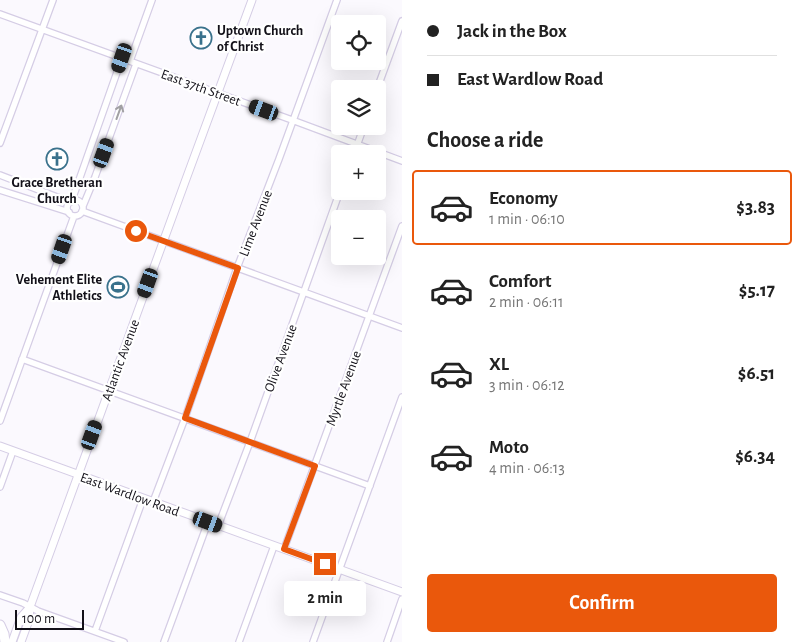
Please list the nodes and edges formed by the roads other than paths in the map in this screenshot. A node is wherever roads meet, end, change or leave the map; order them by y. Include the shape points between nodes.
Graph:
1 (53, 0) edge
2 (152, 0) edge
3 (252, 0) edge
4 (337, 0) edge
5 (0, 14) edge
6 (402, 21) edge
7 (42, 30) junction
8 (122, 58) junction
9 (130, 61) junction
10 (136, 64) junction
11 (380, 80) edge
12 (217, 93) junction
13 (292, 120) junction
14 (360, 135) edge
15 (0, 143) edge
16 (357, 144) junction
17 (402, 161) edge
18 (0, 175) edge
19 (0, 190) edge
20 (337, 200) edge
21 (71, 201) junction
22 (82, 209) junction
23 (71, 214) junction
24 (402, 226) edge
25 (164, 241) junction
26 (238, 268) junction
27 (303, 292) junction
28 (368, 316) junction
29 (402, 328) edge
30 (22, 359) junction
31 (108, 391) junction
32 (402, 397) edge
33 (185, 418) junction
34 (0, 421) edge
35 (250, 442) junction
36 (0, 446) edge
37 (13, 451) junction
38 (315, 466) junction
39 (78, 475) junction
40 (370, 486) junction
41 (0, 487) edge
42 (143, 499) junction
43 (153, 502) junction
44 (208, 522) junction
45 (218, 526) junction
46 (274, 546) junction
47 (284, 549) junction
48 (339, 569) junction
49 (402, 592) edge
50 (0, 595) edge
51 (402, 598) edge
52 (30, 607) junction
53 (0, 625) edge
54 (95, 631) junction
55 (5, 642) edge
56 (12, 642) edge
57 (21, 642) edge
58 (124, 642) edge
59 (164, 642) edge
60 (239, 642) edge
61 (312, 642) edge
62 (387, 642) edge

1 - 7 street
2 - 9 street
3 - 12 main road, Atlantic Avenue
4 - 13 street, Lime Avenue
5 - 7 street, East 37th Street
6 - 11 street
7 - 8 street, East 37th Street
7 - 15 street
8 - 9 street, East 37th Street
8 - 21 street
9 - 10 street, East 37th Street
10 - 12 street, East 37th Street
22 -> 10 street
12 - 13 street, East 37th Street
12 - 25 main road, Atlantic Avenue
13 - 16 street, East 37th Street
13 - 26 street, Lime Avenue
14 - 16 street
16 - 17 street, East 37th Street
18 - 21 street
19 - 23 street
20 - 27 street, Olive Avenue
21 - 22 street via 78,200
21 - 23 street via 68,206
22 - 23 street via 79,215
22 - 25 street
23 - 30 street
24 - 28 street, Myrtle Avenue
25 - 26 street
25 - 31 main road, Atlantic Avenue
26 - 27 street
26 - 33 street, Lime Avenue
27 - 28 street
27 - 35 street, Olive Avenue
28 - 29 street
28 - 38 street, Myrtle Avenue
30 - 31 street
30 - 34 street
31 - 33 street
31 - 39 main road, Atlantic Avenue
32 - 40 street
33 - 35 street
33 - 43 street, Lime Avenue
35 - 38 street
35 - 45 street, Olive Avenue
36 - 37 main road, East Wardlow Road
37 - 39 main road, East Wardlow Road
37 - 41 street
38 - 40 street
38 - 47 street, Myrtle Avenue
39 - 42 main road, East Wardlow Road
39 - 52 main road, Atlantic Avenue
40 - 48 street
42 - 43 main road, East Wardlow Road
42 - 54 street
43 - 44 main road, East Wardlow Road
44 - 45 main road, East Wardlow Road
44 - 59 street
45 - 46 main road, East Wardlow Road
46 - 47 main road, East Wardlow Road
46 - 60 street
47 - 48 main road, East Wardlow Road
48 - 49 main road, East Wardlow Road
48 - 61 street
50 - 52 street
51 - 62 street
52 - 54 street
52 - 56 main road, Atlantic Avenue via 21,617
52 - 57 main road, Atlantic Avenue
53 - 55 highway
54 - 58 street

